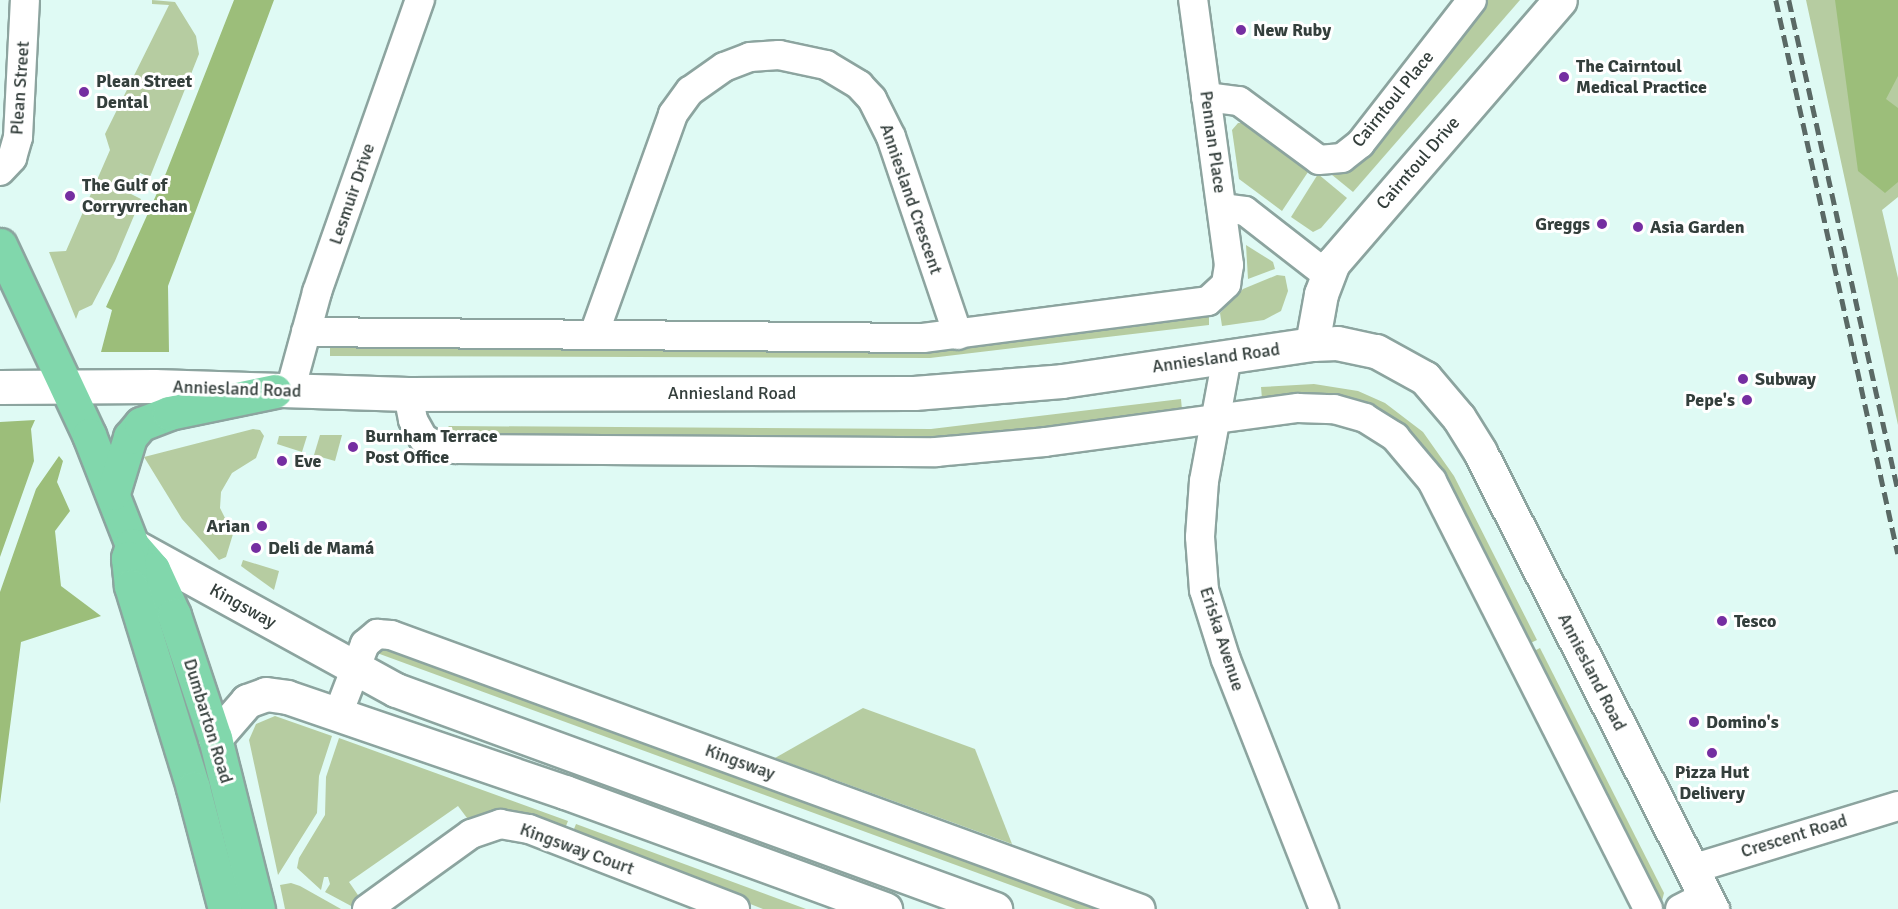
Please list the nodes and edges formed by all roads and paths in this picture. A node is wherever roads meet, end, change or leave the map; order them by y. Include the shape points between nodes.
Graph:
1 (25, 0) edge
2 (420, 0) edge
3 (1193, 0) edge
4 (1472, 0) edge
5 (1560, 0) edge
6 (1206, 97) junction
7 (0, 171) edge
8 (1222, 208) junction
9 (0, 245) edge
10 (1326, 274) junction
11 (306, 332) junction
12 (594, 334) junction
13 (958, 334) junction
14 (1312, 344) junction
15 (1227, 357) junction
16 (67, 386) junction
17 (0, 387) edge
18 (282, 391) junction
19 (408, 394) junction
20 (1214, 419) junction
21 (113, 493) junction
22 (132, 545) junction
23 (354, 668) junction
24 (338, 714) junction
25 (215, 738) junction
26 (1898, 806) edge
27 (1697, 896) edge
28 (704, 904) edge
29 (225, 909) edge
30 (258, 909) edge
31 (367, 909) edge
32 (735, 909) edge
33 (885, 909) edge
34 (995, 909) edge
35 (1141, 909) edge
36 (1324, 909) edge
37 (1648, 909) edge

1 - 7 street, Plean Street via 18,137 12,158
2 - 11 street, Lesmuir Drive
3 - 6 street, Pennan Place
4 - 6 street, Cairntoul Place via 1360,144 1342,158 1319,160 1239,101
5 - 10 street, Cairntoul Drive via 1365,223
6 - 8 street, Pennan Place
8 - 10 street via 1240,209
8 - 13 street, Pennan Place via 1229,265 1226,284 1203,302
9 - 16 main road, Dumbarton Road
10 - 14 street, Cairntoul Drive
11 - 12 street
11 - 18 street, Lesmuir Drive
12 - 13 street via 923,338
12 - 13 street, Anniesland Crescent via 659,147 681,102 700,82 724,67 750,57 779,55 826,65 872,99 891,137
14 - 15 street, Anniesland Road
14 - 27 street, Anniesland Road via 1359,346 1408,365 1425,378 1459,418 1480,452
15 - 19 street, Anniesland Road via 1062,381 924,392
15 - 20 street, Eriska Avenue
16 - 17 street, Anniesland Road
16 - 18 street, Anniesland Road
16 - 21 main road, Dumbarton Road
18 - 19 street, Anniesland Road
18 - 21 main road via 169,413 141,424 130,437
19 - 20 street via 413,420 423,438 456,449 936,452
20 - 36 street, Eriska Avenue via 1201,513 1204,590 1226,660
20 - 37 street via 1298,408 1334,409 1365,418 1411,452 1432,481
21 - 22 main road, Dumbarton Road
22 - 23 street, Kingsway
22 - 25 main road, Dumbarton Road via 162,584
22 - 29 main road, Dumbarton Road via 128,558 130,586 190,777
23 - 24 street, Kingsway
23 - 34 street, Kingsway via 396,690
23 - 35 street, Kingsway via 370,638 391,635
24 - 25 street via 266,694 238,708
24 - 33 street
25 - 30 main road, Dumbarton Road
26 - 27 street, Crescent Road
28 - 31 street, Kingsway Court via 529,829 500,824 471,834
28 - 32 street, Kingsway Court

